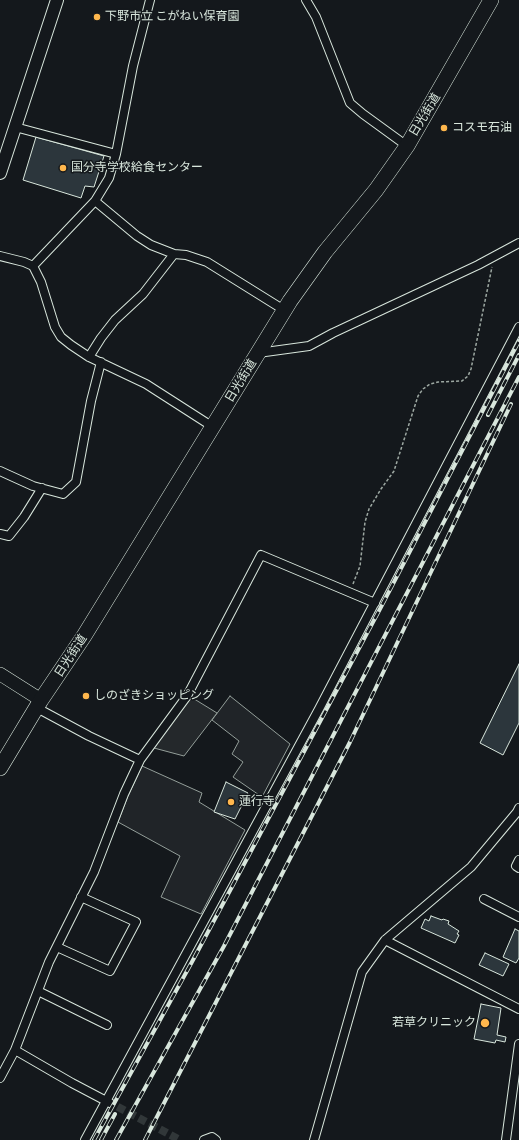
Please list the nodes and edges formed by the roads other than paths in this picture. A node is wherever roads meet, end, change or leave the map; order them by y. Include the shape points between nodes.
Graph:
1 (57, 0) edge
2 (150, 0) edge
3 (306, 0) edge
4 (491, 0) edge
5 (15, 127) junction
6 (407, 146) junction
7 (116, 154) junction
8 (0, 173) edge
9 (95, 201) junction
10 (519, 243) edge
11 (174, 254) junction
12 (0, 256) edge
13 (33, 266) junction
14 (284, 310) junction
15 (519, 327) edge
16 (258, 353) junction
17 (89, 357) junction
18 (101, 362) junction
19 (213, 427) junction
20 (0, 471) edge
21 (42, 488) junction
22 (0, 534) edge
23 (375, 603) junction
24 (0, 674) edge
25 (39, 704) junction
26 (140, 760) junction
27 (0, 768) edge
28 (519, 808) edge
29 (519, 860) edge
30 (519, 868) edge
31 (81, 897) junction
32 (484, 899) dead end
33 (519, 917) edge
34 (385, 940) junction
35 (57, 947) junction
36 (38, 990) junction
37 (519, 1008) edge
38 (107, 1025) dead end
39 (519, 1044) edge
40 (15, 1050) junction
41 (0, 1078) edge
42 (108, 1102) junction
43 (85, 1140) edge
44 (204, 1140) edge
45 (216, 1140) edge
46 (314, 1140) edge
47 (506, 1140) edge

1 - 5 street
2 - 7 street via 133,66
3 - 6 street via 316,17 350,103
4 - 6 highway, 日光街道
5 - 7 street
5 - 8 street
6 - 14 highway, 日光街道
7 - 9 street via 109,178
9 - 11 street via 146,242
9 - 13 street
10 - 16 street via 309,346
11 - 14 street via 207,262
11 - 17 street via 143,294 115,320
12 - 13 street
13 - 17 street via 58,332 70,346
14 - 16 highway, 日光街道
15 - 23 street
16 - 19 highway, 日光街道
17 - 18 street
18 - 19 street via 146,384
18 - 21 street via 76,482 63,494
19 - 25 highway, 日光街道
20 - 21 street
21 - 22 street via 9,536
23 - 26 street via 261,555 187,696
23 - 42 street
24 - 25 main road
25 - 26 street via 89,736
25 - 27 highway, 日光街道
26 - 31 street via 94,872
28 - 34 street via 470,867
29 - 30 street via 516,866
31 - 35 street
31 - 35 street via 136,922 110,971
32 - 33 street
34 - 37 street
34 - 46 street via 362,972
35 - 36 street
36 - 38 street
36 - 40 street
39 - 47 street
40 - 41 street
40 - 42 street
42 - 43 street
44 - 45 street via 212,1137

